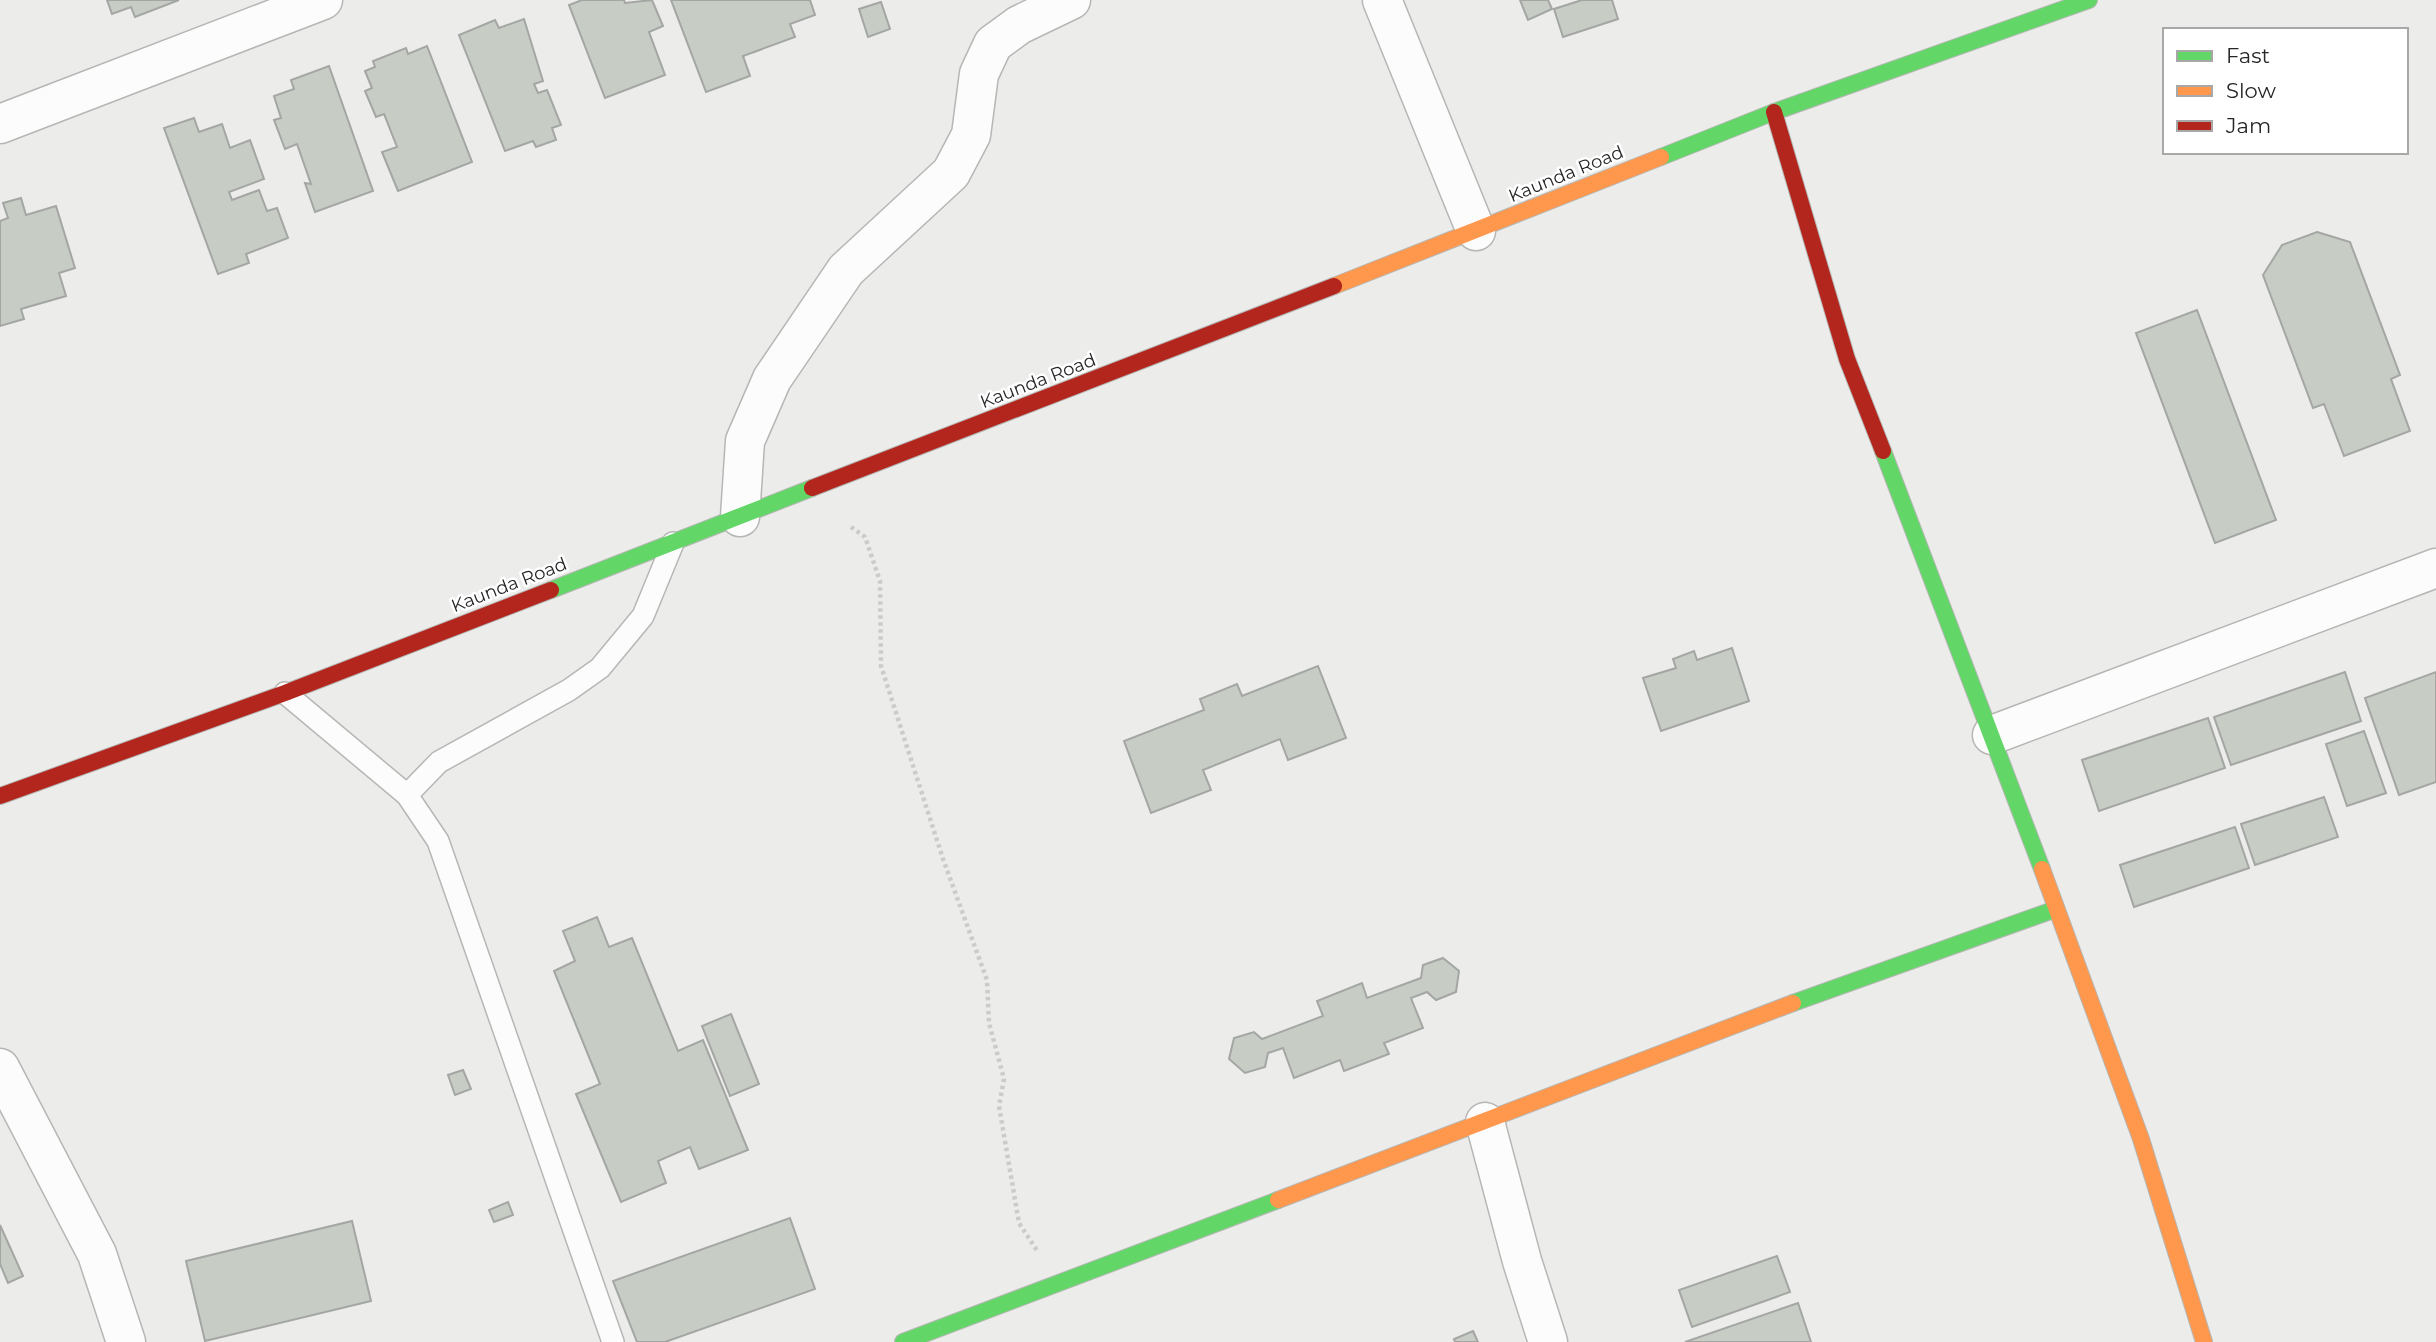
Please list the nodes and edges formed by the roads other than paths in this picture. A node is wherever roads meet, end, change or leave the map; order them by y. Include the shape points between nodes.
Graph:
1 (323, 0) edge
2 (1071, 0) edge
3 (1382, 0) edge
4 (2089, 0) edge
5 (1774, 112) junction
6 (0, 124) edge
7 (1476, 231) junction
8 (740, 517) junction
9 (673, 543) junction
10 (2436, 568) edge
11 (285, 693) junction
12 (1992, 735) junction
13 (407, 795) junction
14 (0, 796) edge
15 (2056, 909) junction
16 (0, 1068) edge
17 (1485, 1122) junction
18 (919, 1339) edge
19 (127, 1342) edge
20 (613, 1342) edge
21 (1548, 1342) edge
22 (2204, 1342) edge

1 - 6 street
2 - 8 street via 1019,25 993,44 979,74 971,135 951,173 846,270 772,379 745,442
3 - 7 street
4 - 5 street, Kaunda Road
5 - 7 street, Kaunda Road
5 - 12 street via 1847,359
7 - 8 street, Kaunda Road
8 - 9 street, Kaunda Road
9 - 11 street, Kaunda Road
9 - 13 lane via 643,616 600,668 439,762
10 - 12 street
11 - 13 lane
11 - 14 street, Kaunda Road
12 - 15 street
13 - 20 lane via 438,841
15 - 17 street via 1674,1047
15 - 22 street via 2141,1139
16 - 19 street via 97,1254
17 - 18 street
17 - 21 street

